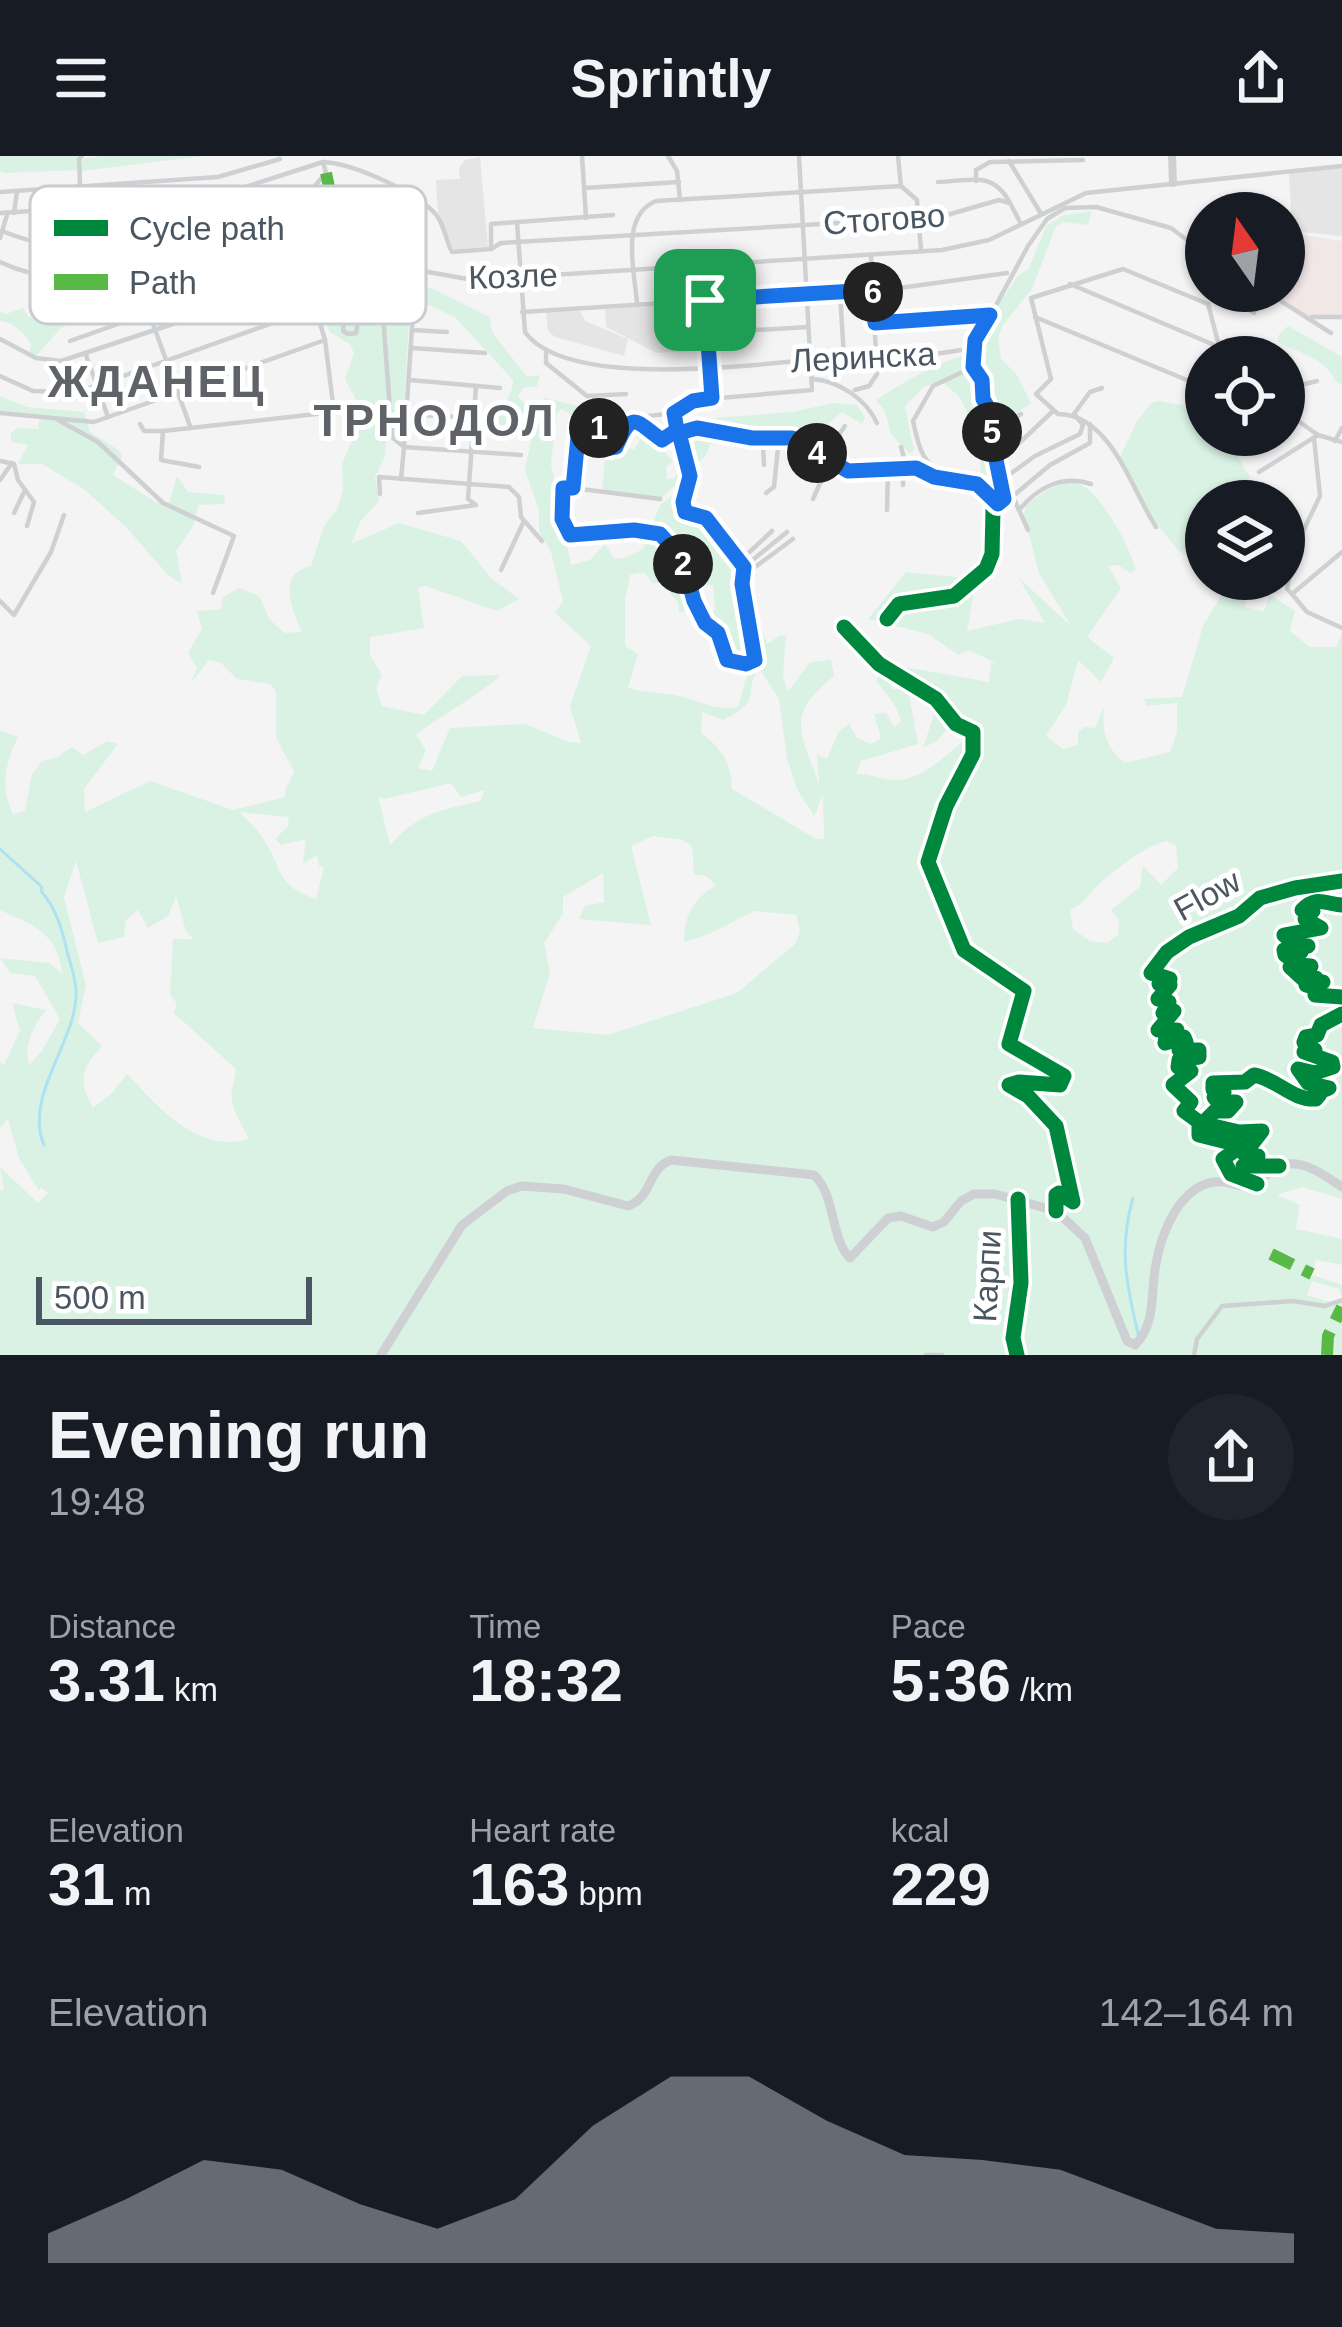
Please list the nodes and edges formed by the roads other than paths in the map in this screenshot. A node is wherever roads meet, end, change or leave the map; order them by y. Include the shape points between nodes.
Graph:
1 (82, 156) edge
2 (582, 156) edge
3 (668, 156) edge
4 (799, 156) edge
5 (898, 156) edge
6 (1172, 156) edge
7 (280, 158) edge
8 (1063, 159) edge
9 (1009, 160) junction
10 (1083, 160) dead end
11 (323, 162) junction
12 (1342, 166) edge
13 (284, 175) junction
14 (976, 181) junction
15 (679, 182) junction
16 (938, 182) dead end
17 (1173, 183) junction
18 (80, 186) joint
19 (251, 186) edge
20 (315, 186) edge
21 (388, 186) edge
22 (901, 186) junction
23 (584, 188) junction
24 (30, 190) edge
25 (1110, 190) junction
26 (16, 191) junction
27 (0, 192) edge
28 (801, 192) junction
29 (680, 200) junction
30 (1010, 202) junction
31 (426, 206) edge
32 (1111, 211) junction
33 (7, 213) edge
34 (1042, 214) junction
35 (613, 215) dead end
36 (586, 218) junction
37 (919, 218) junction
38 (517, 222) junction
39 (802, 225) junction
40 (1021, 225) junction
41 (1, 234) edge
42 (633, 236) junction
43 (1185, 238) edge
44 (30, 243) edge
45 (517, 243) junction
46 (491, 249) junction
47 (922, 251) junction
48 (871, 255) junction
49 (805, 259) junction
50 (0, 262) edge
51 (702, 266) junction
52 (635, 269) junction
53 (426, 272) edge
54 (1006, 273) dead end
55 (30, 274) edge
56 (520, 277) junction
57 (1070, 284) junction
58 (872, 290) junction
59 (840, 292) junction
60 (807, 294) junction
61 (1185, 294) edge
62 (705, 300) junction
63 (637, 304) junction
64 (522, 312) junction
65 (1299, 312) edge
66 (990, 315) junction
67 (1035, 316) junction
68 (1307, 317) junction
69 (1342, 317) edge
70 (875, 323) junction
71 (119, 324) edge
72 (154, 324) edge
73 (172, 324) edge
74 (269, 324) edge
75 (320, 324) edge
76 (384, 324) edge
77 (412, 324) edge
78 (808, 327) junction
79 (155, 330) junction
80 (412, 330) junction
81 (447, 332) dead end
82 (707, 333) junction
83 (1331, 333) dead end
84 (1196, 336) edge
85 (0, 338) edge
86 (325, 340) junction
87 (70, 341) dead end
88 (411, 348) junction
89 (962, 350) dead end
90 (546, 352) junction
91 (484, 353) dead end
92 (86, 355) junction
93 (877, 356) junction
94 (844, 357) junction
95 (811, 360) junction
96 (166, 361) junction
97 (710, 367) junction
98 (977, 373) junction
99 (0, 376) edge
100 (1185, 379) edge
101 (409, 380) junction
102 (813, 380) junction
103 (1317, 381) dead end
104 (1305, 384) edge
105 (97, 386) junction
106 (476, 386) junction
107 (500, 388) dead end
108 (1102, 388) dead end
109 (855, 390) dead end
110 (178, 392) junction
111 (626, 394) dead end
112 (712, 398) junction
113 (1053, 411) junction
114 (0, 413) edge
115 (406, 414) junction
116 (672, 414) junction
117 (1021, 414) dead end
118 (1074, 414) junction
119 (648, 416) dead end
120 (108, 417) junction
121 (473, 418) junction
122 (58, 420) junction
123 (877, 423) dead end
124 (140, 424) dead end
125 (1090, 424) junction
126 (845, 426) dead end
127 (1305, 427) edge
128 (190, 428) junction
129 (1342, 428) edge
130 (163, 431) junction
131 (678, 431) junction
132 (992, 432) junction
133 (1316, 436) junction
134 (779, 440) junction
135 (1338, 441) edge
136 (404, 447) junction
137 (901, 447) dead end
138 (471, 451) junction
139 (521, 455) dead end
140 (995, 457) junction
141 (826, 460) junction
142 (0, 461) edge
143 (12, 463) junction
144 (764, 465) dead end
145 (199, 466) dead end
146 (905, 469) junction
147 (888, 470) junction
148 (1258, 472) dead end
149 (951, 473) dead end
150 (0, 480) edge
151 (401, 480) junction
152 (1000, 481) junction
153 (469, 484) junction
154 (1091, 484) dead end
155 (903, 485) dead end
156 (573, 488) junction
157 (25, 490) junction
158 (766, 493) dead end
159 (1004, 493) junction
160 (380, 494) dead end
161 (1012, 498) junction
162 (660, 499) dead end
163 (813, 499) dead end
164 (887, 510) dead end
165 (1019, 510) junction
166 (14, 513) dead end
167 (418, 513) dead end
168 (64, 515) dead end
169 (524, 521) junction
170 (27, 526) dead end
171 (1156, 527) dead end
172 (1028, 530) dead end
173 (1305, 530) edge
174 (772, 531) dead end
175 (787, 532) dead end
176 (794, 539) dead end
177 (542, 541) dead end
178 (1342, 551) edge
179 (743, 567) junction
180 (501, 569) dead end
181 (1305, 583) edge
182 (213, 593) dead end
183 (1297, 600) edge
184 (0, 601) edge
185 (1342, 628) edge
186 (1342, 1187) edge
187 (1342, 1300) edge
188 (381, 1355) edge
189 (926, 1355) edge
190 (942, 1355) edge
191 (1194, 1355) edge

1 - 18 street
2 - 23 street
3 - 15 street
4 - 28 street
5 - 22 street
6 - 17 street
7 - 13 street
7 - 18 street via 218,177
8 - 9 street
8 - 10 street
9 - 14 street via 976,170
9 - 34 street
11 - 13 street
11 - 20 street via 326,173
11 - 21 street
12 - 17 street, Козле
13 - 19 street
14 - 16 street
14 - 30 street via 997,183
15 - 23 street
15 - 29 street
17 - 25 street, Козле
22 - 28 street
22 - 37 street via 916,197
23 - 36 street
24 - 26 street
25 - 32 street
25 - 34 street, Козле
26 - 27 street
26 - 33 street
28 - 29 street
28 - 39 street
29 - 42 street via 643,208
30 - 37 street, Стогово
30 - 40 street
31 - 46 street via 452,252
32 - 43 street
32 - 66 street via 1072,207 1047,219
33 - 41 street
34 - 40 street, Козле
35 - 36 street
36 - 38 street
37 - 39 street, Стогово
37 - 47 street
38 - 45 street
38 - 46 street via 489,226
39 - 42 street, Стогово
39 - 49 street
40 - 47 street, Козле via 968,246
41 - 44 street
42 - 45 street, Стогово
42 - 52 street
45 - 46 street, Стогово
45 - 56 street
47 - 48 street, Козле
48 - 49 street, Козле
48 - 58 street
49 - 51 street, Козле
49 - 60 street
50 - 55 street, Козле
51 - 52 street, Козле
51 - 62 street
52 - 56 street, Козле
52 - 63 street
53 - 56 street, Козле
54 - 58 street
56 - 64 street
57 - 61 street via 1123,268
57 - 67 street via 1035,294
57 - 84 street
58 - 59 street
58 - 70 street
59 - 60 street
59 - 94 street
60 - 62 street
60 - 78 street
62 - 63 street
62 - 82 street
63 - 64 street
64 - 90 street via 525,332
65 - 68 street
66 - 70 street
66 - 98 street via 975,340
67 - 100 street
67 - 113 street via 1052,379 1036,394
68 - 69 street
68 - 83 street
70 - 93 street
71 - 87 street
72 - 79 street
73 - 79 street
74 - 96 street
75 - 86 street
76 - 136 street via 392,437
77 - 80 street
78 - 82 street
78 - 95 street
79 - 92 street
79 - 96 street
80 - 81 street
80 - 88 street
82 - 97 street
85 - 92 street via 49,361
86 - 110 street
86 - 128 street via 334,412
88 - 91 street
88 - 101 street
89 - 93 street, Леринска
90 - 97 street, Леринска via 614,368
90 - 111 street via 546,363 587,396
92 - 105 street
93 - 94 street, Леринска
93 - 109 street via 875,378
94 - 95 street, Леринска
95 - 97 street, Леринска
95 - 102 street
96 - 105 street
96 - 110 street
97 - 112 street
98 - 132 street
98 - 149 street via 932,386 914,421 922,456
99 - 105 street via 46,394
101 - 106 street
101 - 115 street
102 - 112 street via 808,393
102 - 123 street via 859,399
103 - 104 street
105 - 120 street
106 - 107 street
106 - 121 street
108 - 118 street
110 - 120 street
110 - 128 street
112 - 116 street
113 - 118 street
113 - 140 street
114 - 122 street
115 - 121 street
115 - 136 street
116 - 119 street
116 - 131 street
117 - 132 street
118 - 125 street
118 - 152 street via 1081,434
120 - 122 street
121 - 138 street
122 - 182 street via 98,442 163,503 234,536
124 - 130 street
125 - 161 street via 1090,443
125 - 171 street
126 - 141 street
127 - 133 street
128 - 130 street
129 - 135 street
130 - 145 street via 161,460
131 - 134 street
131 - 156 street via 659,440 632,422 613,448 598,425 583,423
131 - 179 street via 690,476 685,512 706,518
132 - 140 street
133 - 135 street
133 - 148 street
133 - 173 street via 1320,496
134 - 141 street via 801,441
134 - 144 street via 763,446
134 - 158 street via 774,488
136 - 138 street
136 - 151 street
137 - 146 street
138 - 139 street
138 - 153 street
140 - 152 street
141 - 147 street via 848,471
141 - 163 street
142 - 143 street
143 - 150 street
143 - 157 street
146 - 147 street
146 - 155 street
146 - 159 street via 976,483 998,504
147 - 164 street
151 - 153 street
151 - 160 street via 379,478
152 - 159 street
153 - 167 street via 475,506
153 - 169 street via 514,490
154 - 165 street via 1051,484
156 - 162 street
156 - 179 street via 563,488 570,535 660,534 682,558 725,659 746,664 757,653
157 - 166 street
157 - 170 street via 34,502
159 - 161 street
161 - 165 street
165 - 172 street
168 - 184 street via 13,616
169 - 177 street
169 - 180 street
174 - 179 street
175 - 179 street
176 - 179 street
178 - 181 street
183 - 185 street
186 - 188 main road via 1288,1164 1252,1187 1214,1182 1192,1192 1161,1242 1152,1314 1136,1346 1126,1341 1085,1238 1048,1207 974,1194 933,1227 887,1218 850,1258 814,1175 671,1160 628,1206 521,1186 472,1214
187 - 191 street via 1220,1307
189 - 190 street

